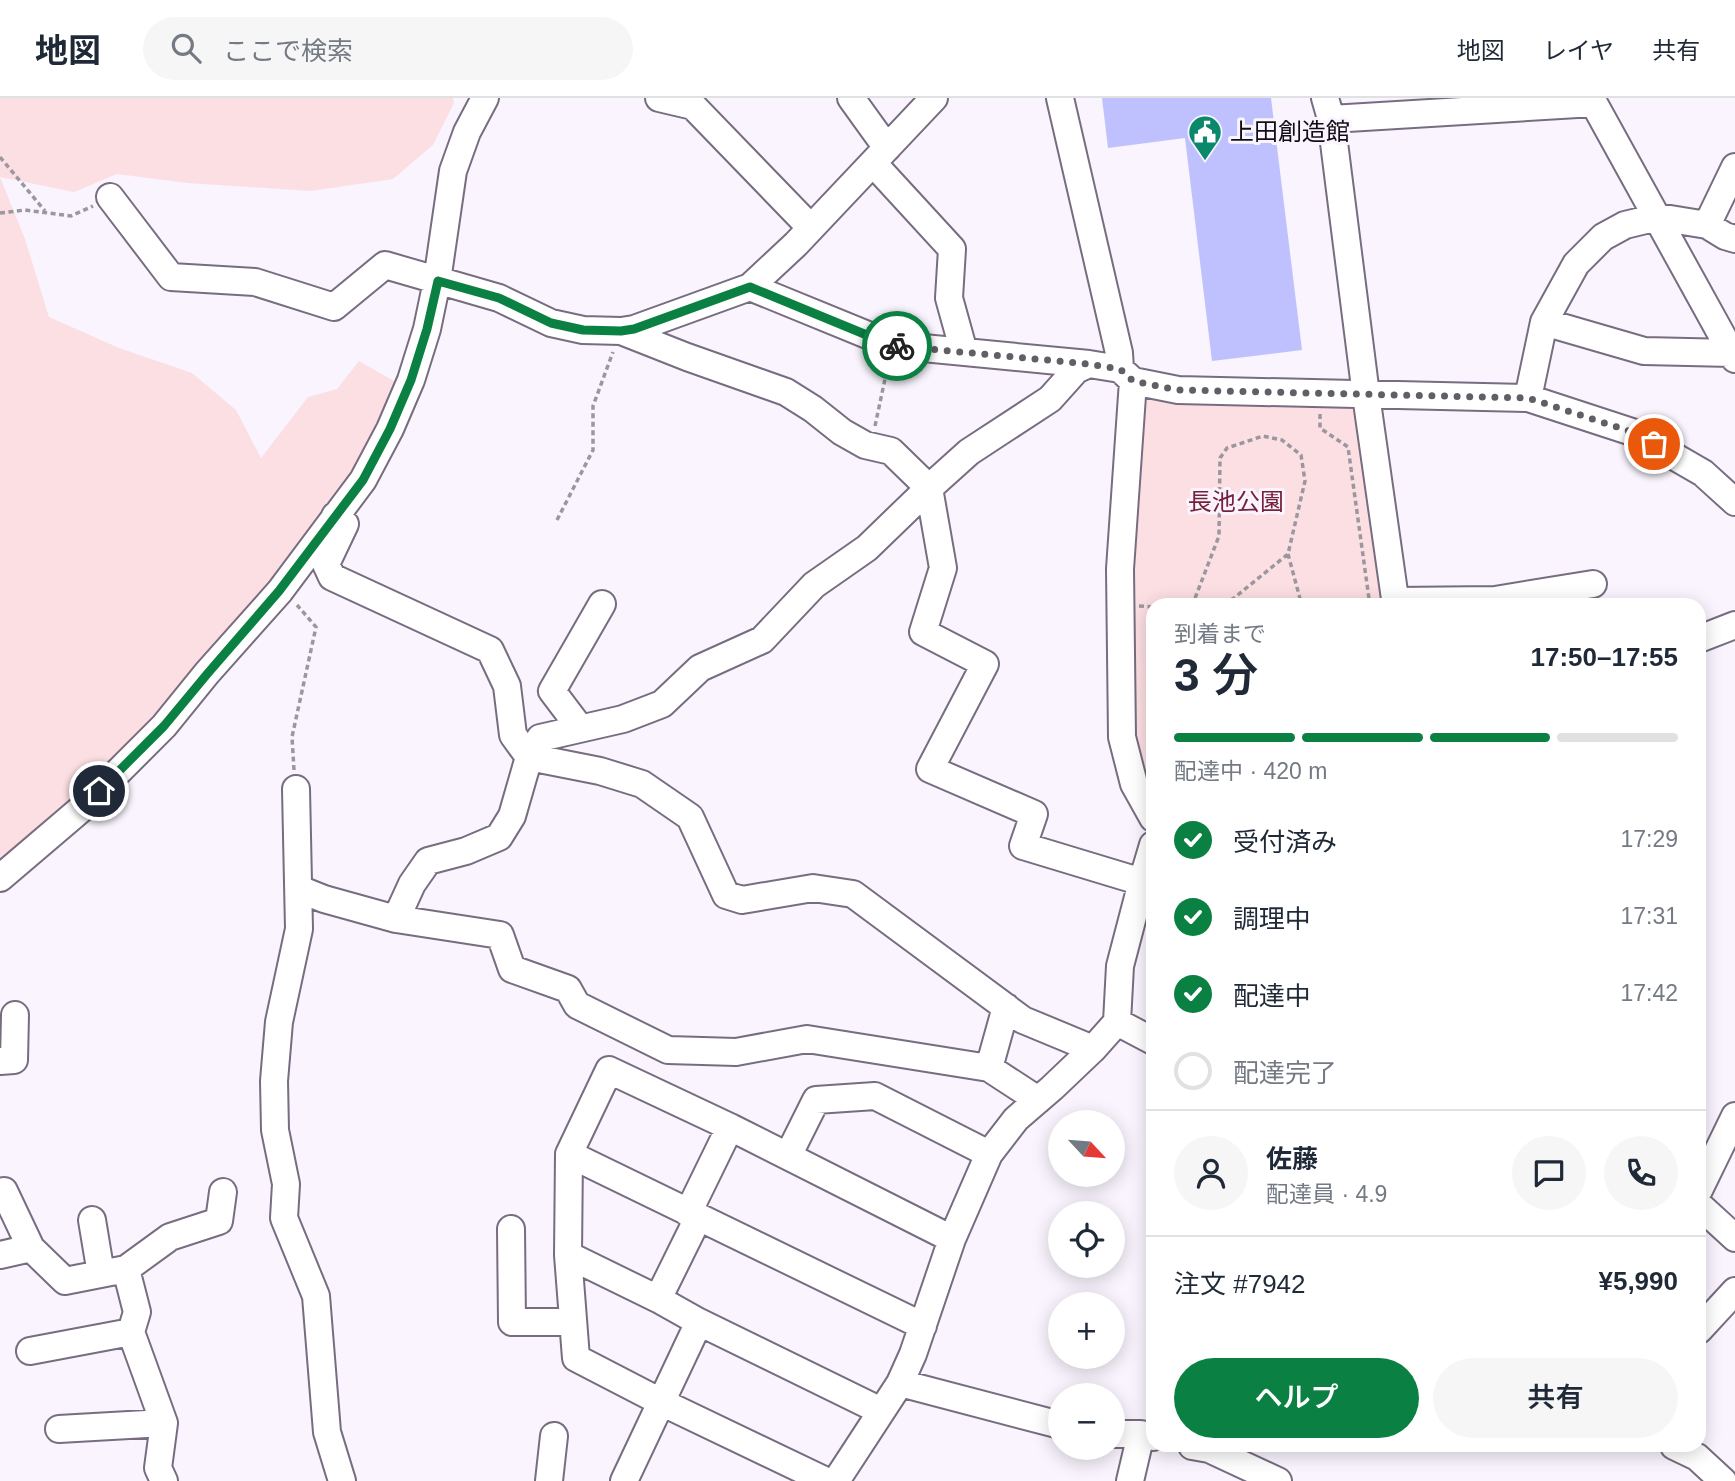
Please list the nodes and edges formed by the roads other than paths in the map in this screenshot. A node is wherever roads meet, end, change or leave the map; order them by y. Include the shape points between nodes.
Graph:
1 (485, 98) edge
2 (659, 98) edge
3 (851, 98) edge
4 (934, 98) edge
5 (1060, 98) edge
6 (1593, 101) edge
7 (1328, 108) edge
8 (880, 155) junction
9 (1735, 167) edge
10 (110, 197) road end
11 (1658, 217) junction
12 (1707, 225) junction
13 (811, 228) junction
14 (1735, 239) edge
15 (438, 281) junction
16 (750, 287) junction
17 (1544, 322) junction
18 (621, 331) junction
19 (964, 352) junction
20 (1733, 356) edge
21 (1089, 364) junction
22 (1127, 375) junction
23 (1366, 395) junction
24 (1528, 398) junction
25 (929, 488) junction
26 (1735, 502) edge
27 (335, 516) junction
28 (1593, 584) dead end
29 (1395, 598) edge
30 (1507, 598) edge
31 (602, 604) dead end
32 (1735, 625) edge
33 (1706, 636) edge
34 (579, 728) junction
35 (529, 757) junction
36 (296, 789) road end
37 (1146, 805) edge
38 (1146, 869) edge
39 (0, 878) edge
40 (1142, 882) junction
41 (299, 889) junction
42 (396, 919) junction
43 (1006, 1007) junction
44 (15, 1015) dead end
45 (1117, 1023) junction
46 (1146, 1038) edge
47 (1093, 1049) junction
48 (0, 1061) edge
49 (989, 1068) junction
50 (1038, 1100) junction
51 (1735, 1116) edge
52 (730, 1127) junction
53 (569, 1154) junction
54 (989, 1154) junction
55 (788, 1156) junction
56 (1706, 1176) edge
57 (4, 1191) dead end
58 (223, 1192) dead end
59 (1706, 1211) edge
60 (693, 1215) junction
61 (92, 1220) dead end
62 (511, 1229) dead end
63 (1735, 1238) edge
64 (952, 1240) junction
65 (31, 1248) junction
66 (0, 1255) edge
67 (568, 1255) junction
68 (114, 1271) junction
69 (1735, 1291) edge
70 (658, 1299) junction
71 (573, 1322) junction
72 (699, 1322) junction
73 (1706, 1322) edge
74 (923, 1326) junction
75 (131, 1332) junction
76 (30, 1351) dead end
77 (900, 1383) junction
78 (661, 1402) junction
79 (881, 1411) junction
80 (1048, 1422) edge
81 (164, 1423) junction
82 (59, 1429) dead end
83 (1125, 1434) edge
84 (1146, 1435) edge
85 (554, 1436) dead end
86 (1146, 1438) edge
87 (1218, 1452) edge
88 (1687, 1452) edge
89 (164, 1481) edge
90 (342, 1481) edge
91 (549, 1481) edge
92 (624, 1481) edge
93 (826, 1481) edge
94 (836, 1481) edge
95 (1130, 1481) edge
96 (1278, 1481) edge
97 (1723, 1481) edge

1 - 15 street via 453,171
2 - 13 street via 693,106
3 - 8 street
4 - 8 street
5 - 22 street
6 - 7 street
6 - 11 street
7 - 23 street
8 - 13 street
8 - 19 street via 952,249 949,298
9 - 12 street
10 - 15 street via 170,277 256,282 334,307 385,265
11 - 12 street
11 - 17 street via 1625,225 1603,237 1576,264
11 - 20 street
12 - 14 street
13 - 16 street
15 - 18 street via 499,298 551,323
15 - 27 street via 411,380 390,429 363,480
16 - 18 street
16 - 19 street via 891,345
17 - 20 street via 1644,351
17 - 24 street
18 - 25 street via 786,391 842,432 865,445 891,451
19 - 21 street
21 - 22 street
21 - 25 street via 1076,370 1050,399 969,453
22 - 23 street via 1178,390
22 - 37 street via 1120,569 1122,737 1134,783
23 - 24 street
23 - 29 street
24 - 26 street via 1632,432 1703,473
25 - 34 street via 867,548 814,585 762,640 700,668 662,704 624,719
25 - 40 street via 943,568 923,632 985,664 930,769 1034,814 1023,846
27 - 35 street via 345,524 326,564 332,577 490,650 507,686 513,735
27 - 39 street via 283,587 164,726 81,809
28 - 30 street
31 - 34 street via 552,691
32 - 33 street
34 - 35 street via 540,738
35 - 42 street via 512,817 499,837 428,861
35 - 43 street via 642,784 690,817 726,895 742,900 813,888 853,894
36 - 41 street
38 - 40 street
40 - 45 street via 1120,966
41 - 42 street
41 - 90 street via 299,929 279,1022 275,1130 286,1184 284,1218 316,1296 327,1432
42 - 49 street via 500,935 512,969 568,989 577,1005 668,1050 736,1052 807,1039
43 - 47 street via 1023,1020
43 - 49 street
44 - 48 street via 13,1060
45 - 46 street
45 - 47 street
47 - 50 street
49 - 50 street
50 - 54 street via 1016,1119
51 - 56 street
52 - 53 street via 609,1070
52 - 55 street
52 - 60 street
53 - 60 street
53 - 67 street
54 - 55 street via 875,1096 816,1100
54 - 64 street
55 - 64 street
57 - 65 street
58 - 68 street via 219,1221 170,1237
59 - 63 street
60 - 70 street
60 - 74 street
61 - 68 street
62 - 71 street via 512,1322
64 - 74 street
65 - 66 street
65 - 68 street via 65,1282
67 - 70 street
67 - 71 street
68 - 75 street via 137,1312
69 - 73 street
70 - 72 street
71 - 78 street via 576,1358
72 - 78 street
72 - 79 street
74 - 77 street
75 - 76 street
75 - 81 street
77 - 79 street
77 - 80 street
78 - 92 street
78 - 93 street
79 - 94 street
81 - 82 street
81 - 89 street via 158,1468
83 - 84 street
85 - 91 street
86 - 95 street
87 - 96 street
88 - 97 street

